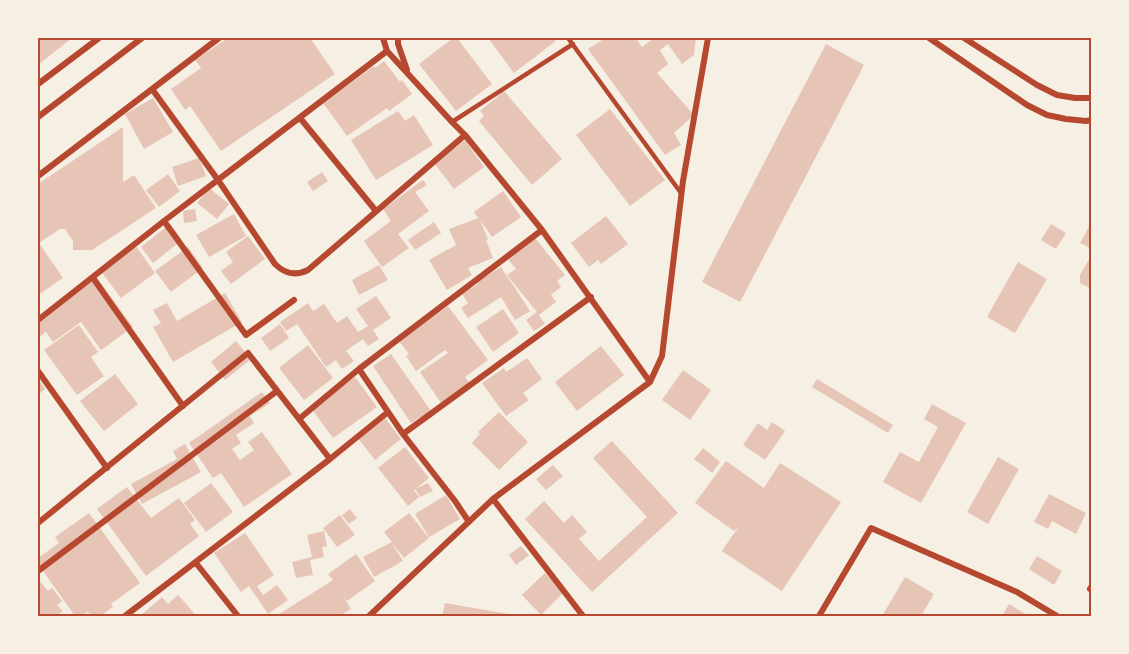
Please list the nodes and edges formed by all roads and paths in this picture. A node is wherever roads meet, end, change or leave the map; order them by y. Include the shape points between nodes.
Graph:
1 (99, 38) edge
2 (142, 38) edge
3 (219, 38) edge
4 (383, 38) edge
5 (398, 38) edge
6 (568, 38) edge
7 (708, 38) edge
8 (930, 38) edge
9 (964, 38) edge
10 (573, 44) junction
11 (387, 51) junction
12 (409, 74) junction
13 (38, 84) edge
14 (152, 89) junction
15 (1092, 98) edge
16 (38, 117) edge
17 (300, 118) junction
18 (1092, 120) edge
19 (452, 122) junction
20 (465, 135) junction
21 (38, 176) edge
22 (218, 180) junction
23 (682, 194) junction
24 (376, 211) junction
25 (164, 221) junction
26 (542, 230) junction
27 (93, 278) junction
28 (591, 297) junction
29 (294, 300) dead end
30 (38, 320) edge
31 (359, 369) junction
32 (38, 371) edge
33 (650, 382) junction
34 (277, 391) junction
35 (183, 406) junction
36 (388, 412) junction
37 (298, 419) junction
38 (403, 434) junction
39 (330, 459) junction
40 (106, 468) junction
41 (493, 499) junction
42 (469, 522) junction
43 (38, 523) edge
44 (196, 563) junction
45 (38, 571) edge
46 (125, 616) edge
47 (238, 616) edge
48 (369, 616) edge
49 (583, 616) edge
50 (819, 616) edge
51 (1057, 616) edge

1 - 13 street
2 - 16 street
3 - 14 street
4 - 11 street
5 - 12 street
6 - 10 lane
7 - 23 street
8 - 18 street via 1027,105 1047,115
9 - 15 street via 1037,86 1057,95
10 - 19 lane
10 - 23 lane
11 - 12 street
11 - 17 street
12 - 19 street
14 - 21 street
14 - 22 street
17 - 22 street
17 - 24 street
19 - 20 street
20 - 24 street
20 - 26 street
22 - 24 street via 284,272 308,270
22 - 25 street
23 - 33 street via 662,356
25 - 27 street
25 - 29 street via 246,335
26 - 28 street
26 - 31 street
27 - 30 street
27 - 35 street
28 - 33 street
28 - 38 street
31 - 36 street
31 - 37 street
32 - 40 street
33 - 41 street
34 - 35 street via 248,353
34 - 37 street
34 - 45 street
35 - 40 street
36 - 38 street
36 - 39 street
37 - 39 street
38 - 42 street
39 - 44 street
40 - 43 street
41 - 42 street
41 - 49 street
42 - 48 street
44 - 46 street
44 - 47 street
50 - 51 street via 871,528 1017,592

